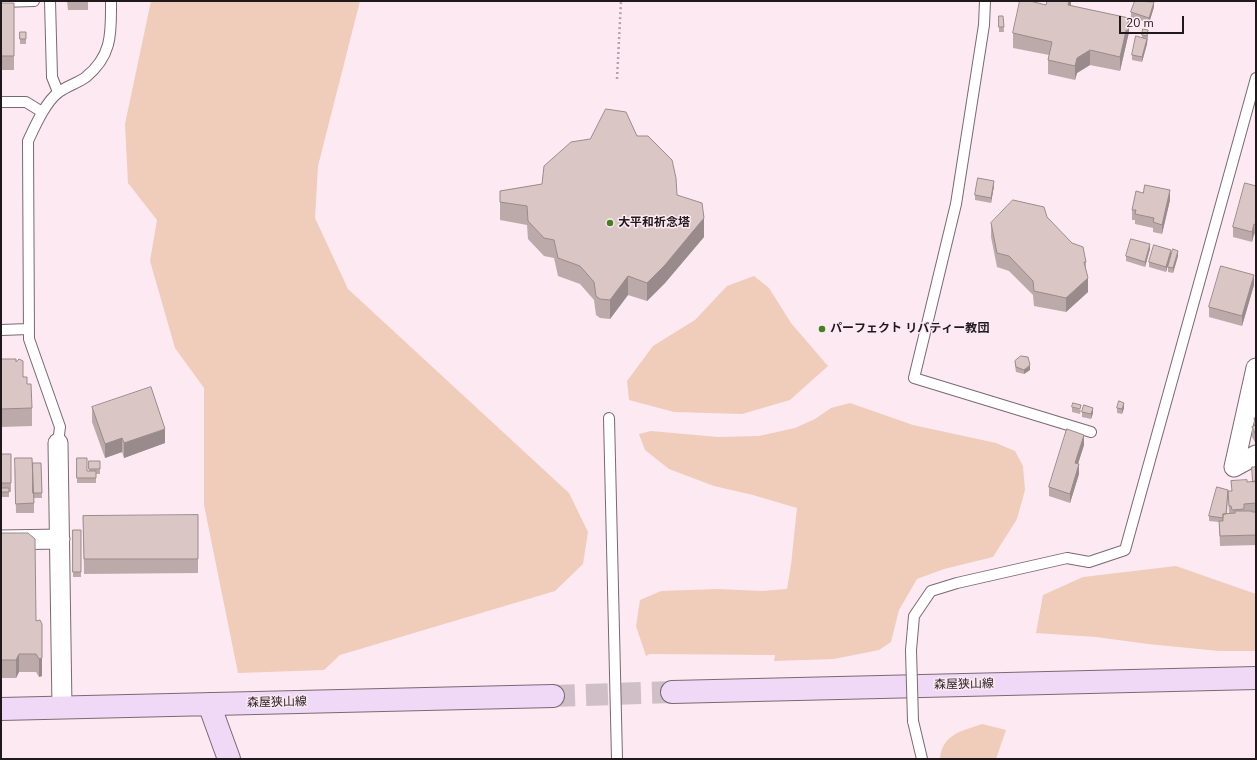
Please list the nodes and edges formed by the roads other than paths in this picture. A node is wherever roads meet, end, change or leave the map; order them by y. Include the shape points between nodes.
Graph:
1 (34, 1) edge
2 (50, 1) edge
3 (111, 1) edge
4 (985, 1) edge
5 (1, 2) edge
6 (1256, 78) edge
7 (58, 92) junction
8 (1, 102) edge
9 (42, 112) junction
10 (1, 330) edge
11 (29, 330) junction
12 (1256, 368) edge
13 (609, 418) dead end
14 (1091, 432) dead end
15 (58, 443) joint
16 (1256, 455) edge
17 (60, 539) junction
18 (1, 540) edge
19 (1256, 678) edge
20 (672, 692) tunnel mouth
21 (553, 696) tunnel mouth
22 (209, 704) junction
23 (62, 708) junction
24 (1, 709) edge
25 (229, 759) edge
26 (617, 759) edge
27 (922, 759) edge

1 - 5 lane
2 - 7 lane via 52,77
3 - 7 lane via 109,45 101,61 86,77
4 - 14 lane via 984,25 956,204 914,378
6 - 27 lane, bridge via 1125,550 1089,562 1067,558 931,592 914,616 911,650 913,721
7 - 9 lane
8 - 9 lane via 26,102
9 - 11 lane via 28,141
10 - 11 lane
11 - 15 lane via 29,339 60,428
12 - 16 street via 1234,467
13 - 26 lane
15 - 17 street
17 - 18 street
17 - 23 street
19 - 20 main road, 森屋狭山線
21 - 22 main road, 森屋狭山線
22 - 23 main road, 森屋狭山線
22 - 25 main road
23 - 24 main road, 森屋狭山線

